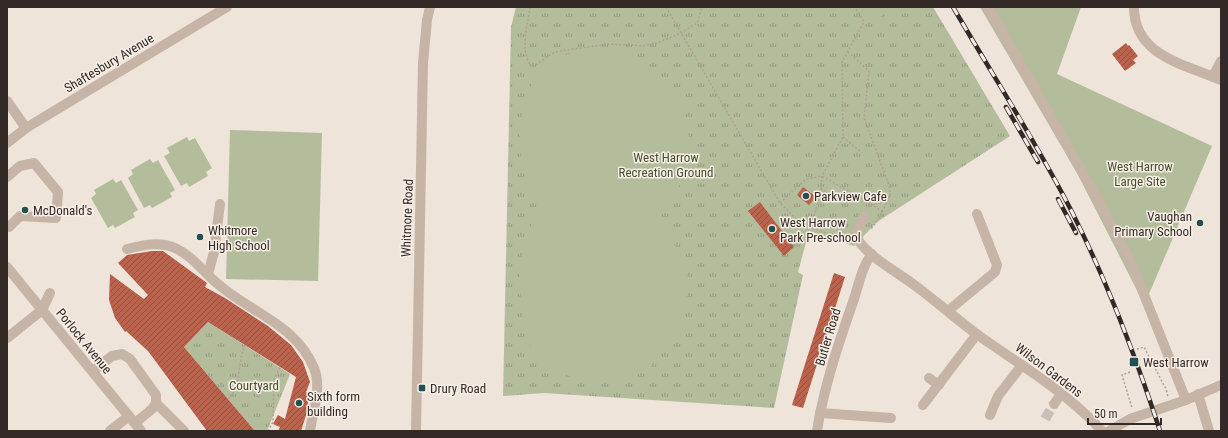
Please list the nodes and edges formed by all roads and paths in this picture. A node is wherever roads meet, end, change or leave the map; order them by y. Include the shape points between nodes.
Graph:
1 (227, 7) edge
2 (430, 7) edge
3 (530, 7) edge
4 (666, 7) edge
5 (702, 7) edge
6 (856, 7) edge
7 (988, 7) edge
8 (1134, 7) edge
9 (681, 33) junction
10 (848, 52) junction
11 (1221, 61) edge
12 (1217, 78) edge
13 (7, 101) edge
14 (26, 128) junction
15 (843, 137) junction
16 (7, 143) edge
17 (862, 153) dead end
18 (822, 176) junction
19 (7, 177) edge
20 (821, 189) junction
21 (832, 196) dead end
22 (890, 196) junction
23 (780, 203) junction
24 (220, 204) dead end
25 (873, 205) junction
26 (882, 212) junction
27 (977, 214) dead end
28 (864, 217) dead end
29 (7, 226) edge
30 (811, 228) junction
31 (867, 233) dead end
32 (852, 243) dead end
33 (127, 249) dead end
34 (872, 254) junction
35 (9, 273) edge
36 (208, 274) junction
37 (50, 294) dead end
38 (42, 310) junction
39 (949, 310) junction
40 (976, 334) junction
41 (7, 338) edge
42 (245, 345) dead end
43 (1137, 349) dead end
44 (1022, 365) junction
45 (280, 367) dead end
46 (93, 371) junction
47 (1130, 372) dead end
48 (929, 378) dead end
49 (939, 385) junction
50 (1221, 385) edge
51 (1166, 389) dead end
52 (1060, 394) junction
53 (1198, 394) junction
54 (228, 399) dead end
55 (1186, 400) junction
56 (156, 403) junction
57 (1054, 404) tunnel mouth
58 (923, 405) dead end
59 (1132, 408) dead end
60 (820, 414) junction
61 (990, 415) dead end
62 (890, 418) dead end
63 (135, 424) edge
64 (1121, 428) edge
65 (110, 431) edge
66 (184, 431) edge
67 (268, 431) edge
68 (310, 431) edge
69 (416, 431) edge
70 (817, 431) edge
71 (1102, 431) edge
72 (1109, 431) edge
73 (1209, 431) edge

1 - 14 street, Shaftesbury Avenue
2 - 69 street, Whitmore Road via 423,63
3 - 9 path via 525,51 532,65 539,64 555,52 610,44 644,46 656,44
4 - 9 path
5 - 9 path via 697,23
6 - 10 path via 864,22
7 - 55 street via 1131,262
8 - 12 street via 1139,36 1151,49
9 - 23 path
10 - 15 path via 842,62
10 - 22 path via 869,71 864,118 887,179
11 - 12 street
13 - 14 street
14 - 16 street, Shaftesbury Avenue
15 - 17 path
15 - 18 path
18 - 20 path
18 - 23 path via 806,179
18 - 25 path
19 - 29 street via 20,166 34,163 64,202 63,212 56,218 20,216 9,227
20 - 21 path
20 - 30 path
22 - 25 path
22 - 26 path
23 - 30 path via 796,220
24 - 36 street via 214,252
25 - 26 path
26 - 31 path
27 - 39 street via 997,265 995,272
28 - 34 street, Wilson Gardens via 857,238
30 - 32 path
33 - 36 street via 146,244 175,248
34 - 39 street, Wilson Gardens
34 - 60 street, Butler Road via 866,261
35 - 38 street, Porlock Avenue
36 - 68 street via 220,286 284,328 308,356 315,370 317,394
37 - 38 street
38 - 41 street
38 - 46 street, Porlock Avenue
39 - 40 street, Wilson Gardens
40 - 44 street, Wilson Gardens
40 - 49 street
42 - 54 path via 240,356 236,389
43 - 51 path via 1144,347
44 - 52 street, Wilson Gardens
44 - 61 street via 998,396
45 - 67 path via 274,380 273,422
46 - 56 street via 112,356 122,354 130,359 156,395
46 - 63 street, Porlock Avenue
47 - 59 path via 1122,375
48 - 49 street
49 - 58 street
50 - 53 street
52 - 57 street
52 - 71 street, Wilson Gardens via 1088,416
53 - 55 street
53 - 73 street
55 - 64 street via 1130,419
56 - 63 street
56 - 66 street
60 - 62 street
60 - 70 street, Butler Road
63 - 65 street
64 - 72 street

